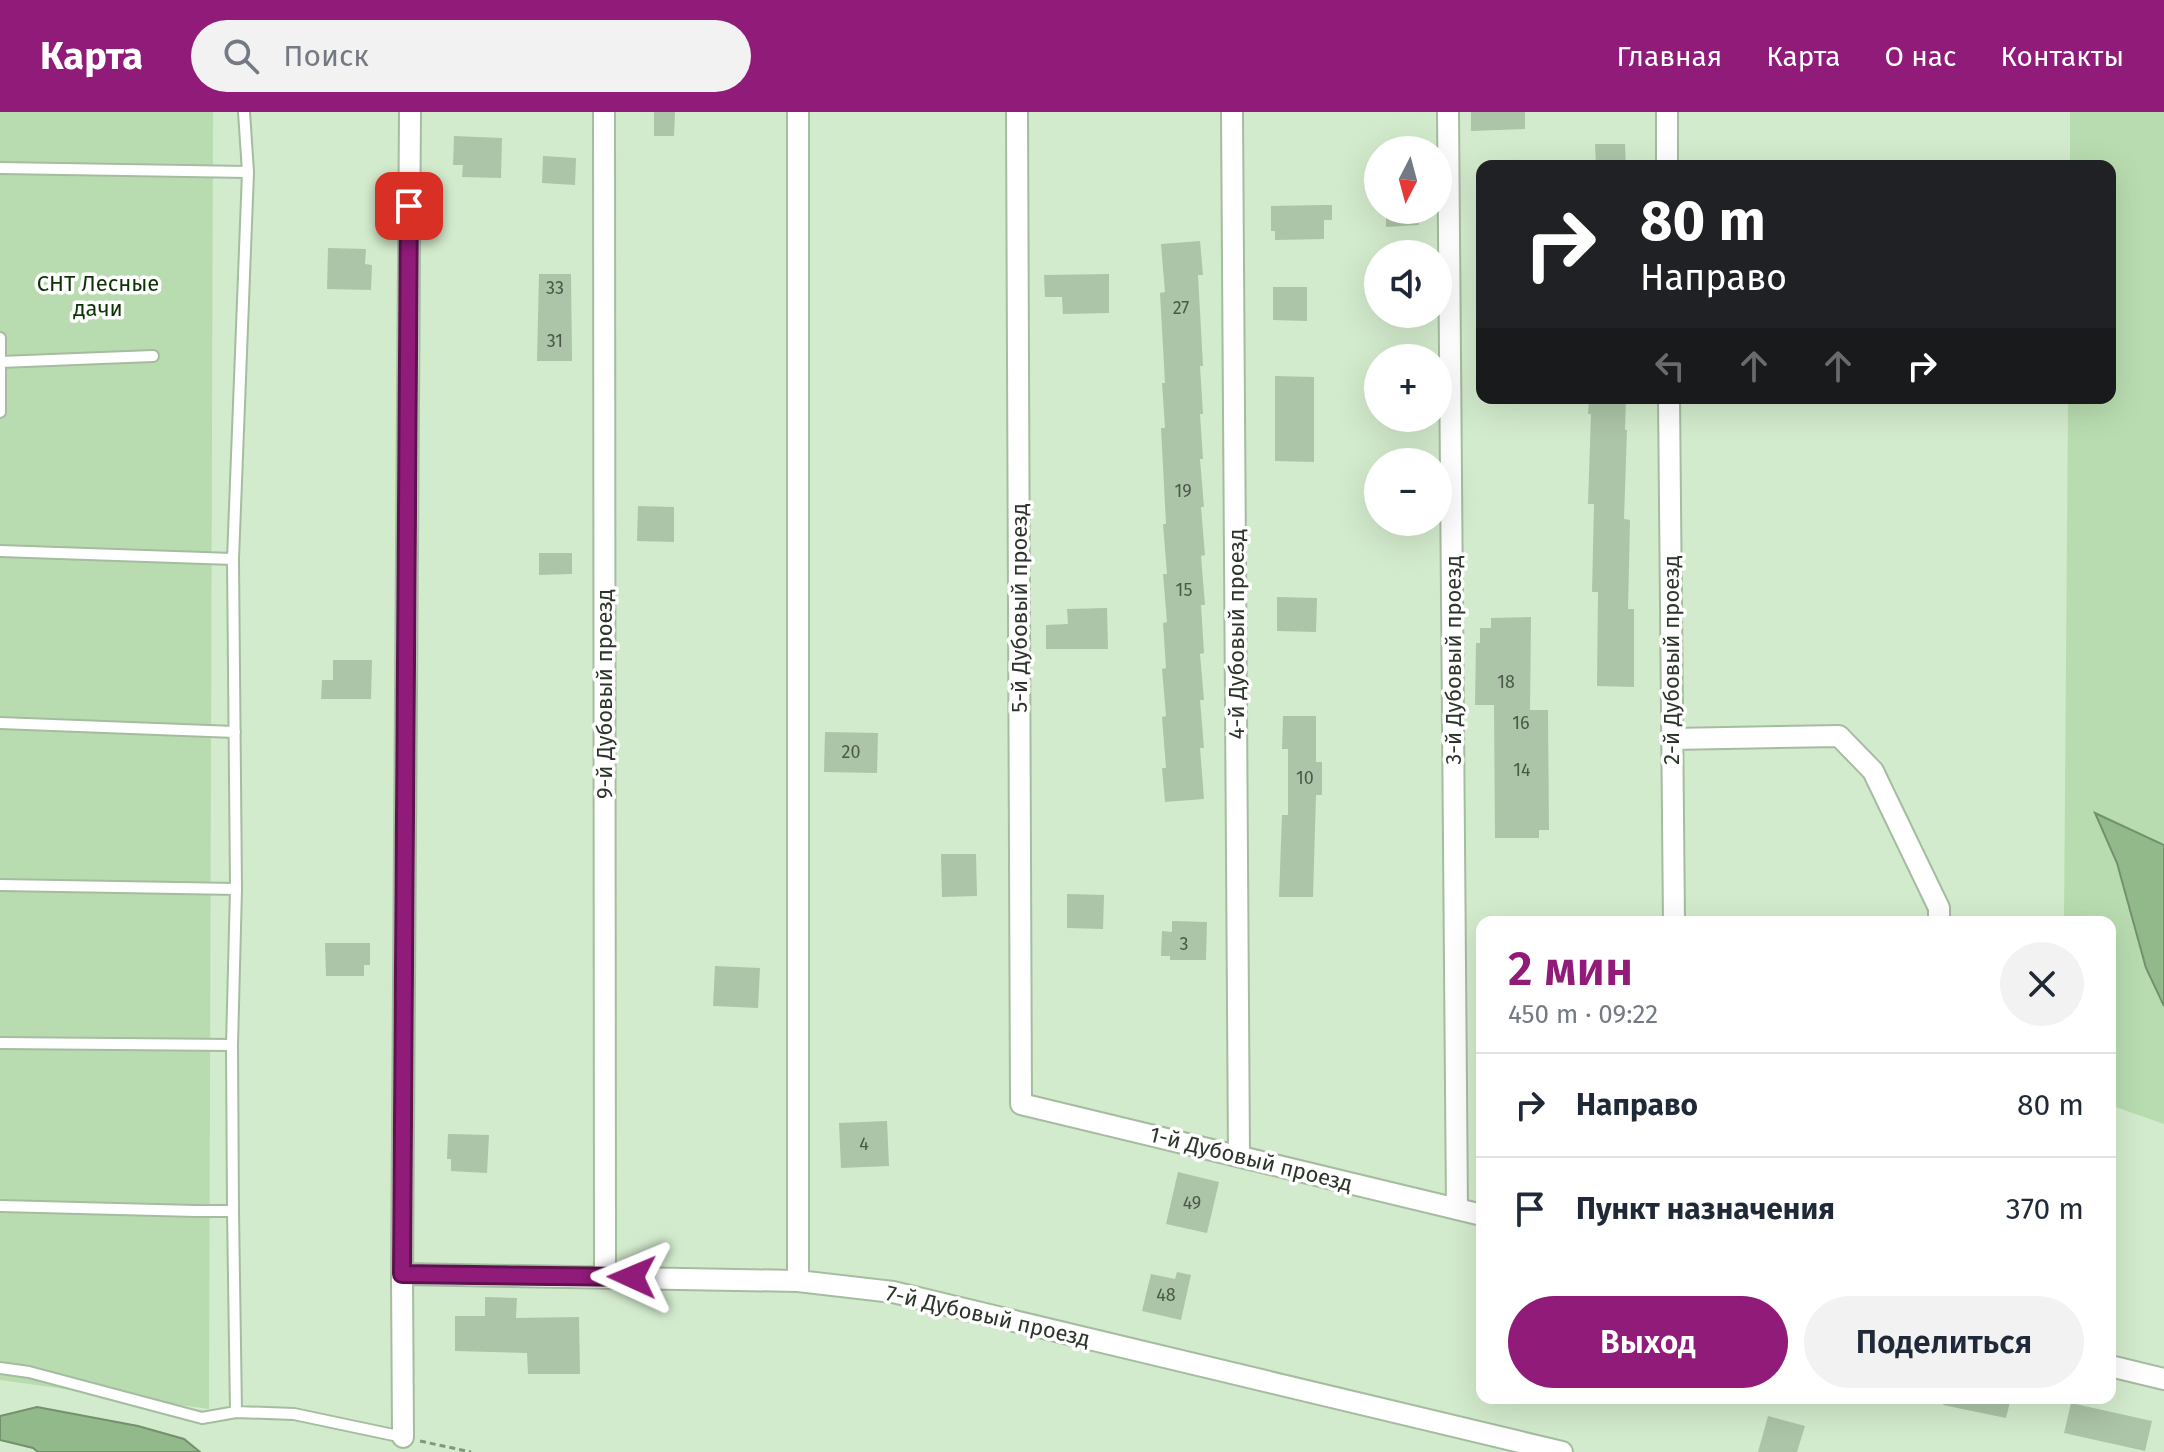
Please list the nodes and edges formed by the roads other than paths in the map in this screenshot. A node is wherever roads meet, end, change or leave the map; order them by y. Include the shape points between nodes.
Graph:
1 (244, 112) edge
2 (410, 112) edge
3 (604, 112) edge
4 (798, 112) edge
5 (1017, 112) edge
6 (1232, 112) edge
7 (1448, 112) edge
8 (1667, 112) edge
9 (1667, 160) edge
10 (0, 168) edge
11 (248, 172) junction
12 (0, 338) edge
13 (153, 356) dead end
14 (0, 362) edge
15 (1669, 404) edge
16 (0, 412) edge
17 (0, 551) edge
18 (233, 559) junction
19 (0, 723) edge
20 (235, 732) junction
21 (1672, 739) junction
22 (0, 885) edge
23 (236, 889) junction
24 (1674, 916) edge
25 (1939, 916) edge
26 (0, 1043) edge
27 (232, 1045) junction
28 (1021, 1104) joint
29 (1239, 1156) junction
30 (0, 1206) edge
31 (1457, 1209) junction
32 (233, 1211) junction
33 (1476, 1214) edge
34 (402, 1274) junction
35 (605, 1276) junction
36 (798, 1281) junction
37 (2116, 1367) edge
38 (0, 1368) edge
39 (2164, 1379) edge
40 (236, 1412) junction
41 (403, 1437) joint
42 (1562, 1452) edge

1 - 11 lane
2 - 34 street
3 - 35 street, 9-й Дубовый проезд
4 - 36 street
5 - 28 street, 5-й Дубовый проезд
6 - 29 street, 4-й Дубовый проезд
7 - 31 street, 3-й Дубовый проезд
8 - 9 street
10 - 11 lane
11 - 18 lane
12 - 14 lane
13 - 14 lane
14 - 16 lane
15 - 21 street, 2-й Дубовый проезд
17 - 18 lane
18 - 20 lane
19 - 20 lane
20 - 23 lane
21 - 24 street, 2-й Дубовый проезд
21 - 25 street via 1839,736 1873,771
22 - 23 lane
23 - 27 lane
26 - 27 lane
27 - 32 lane
28 - 29 street, 1-й Дубовый проезд
29 - 31 street, 1-й Дубовый проезд
30 - 32 lane
31 - 33 street, 1-й Дубовый проезд
32 - 40 lane
34 - 35 street, 7-й Дубовый проезд
34 - 41 street
35 - 36 street, 7-й Дубовый проезд
36 - 42 street, 7-й Дубовый проезд via 893,1292
37 - 39 street
38 - 40 lane via 202,1418
40 - 41 lane via 294,1414

